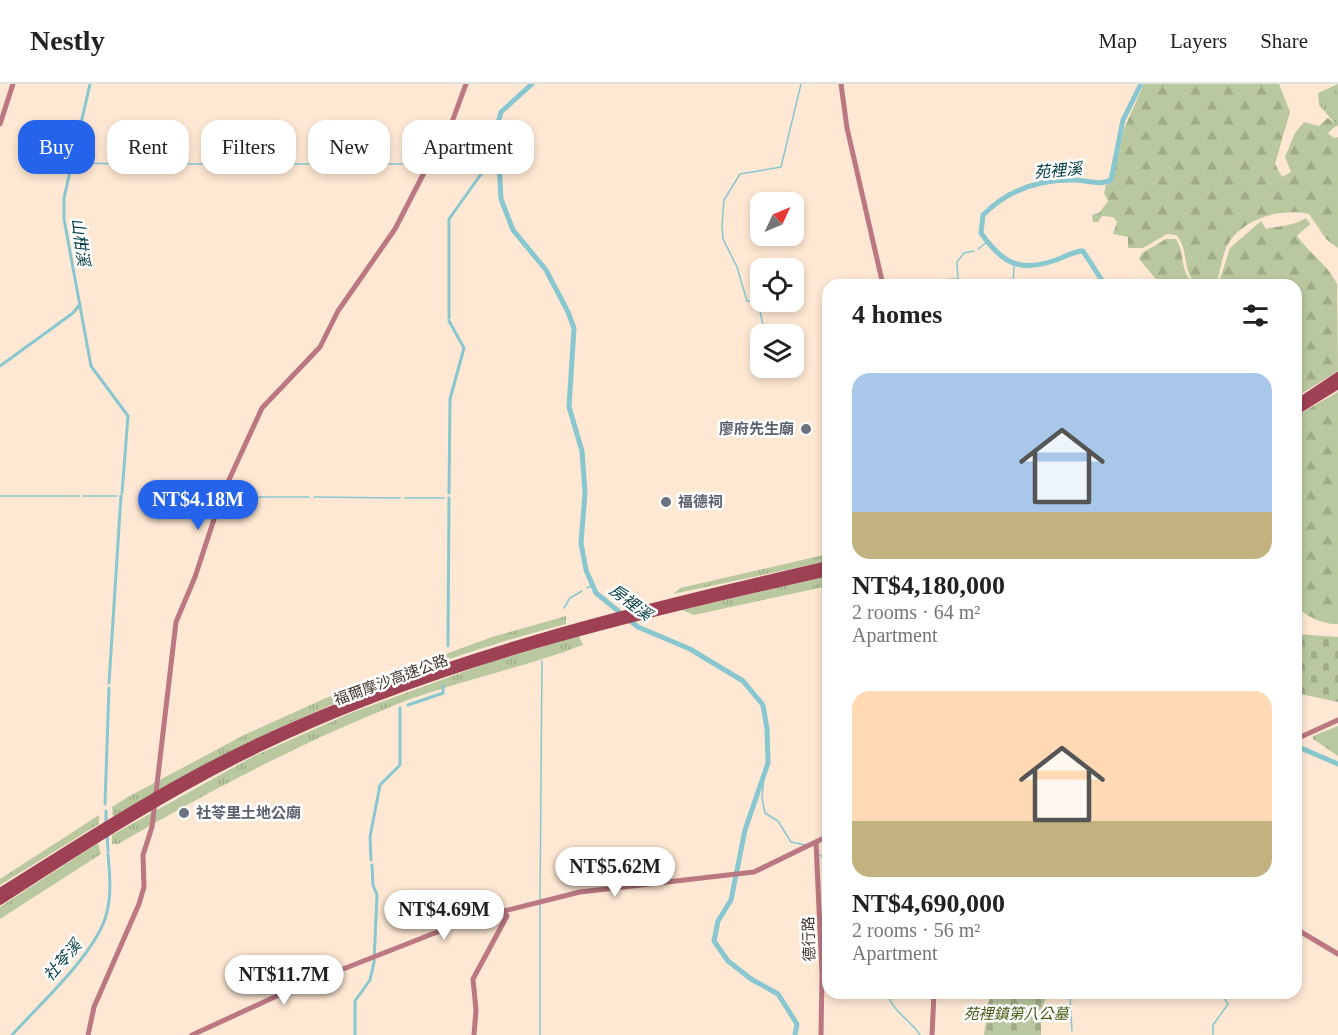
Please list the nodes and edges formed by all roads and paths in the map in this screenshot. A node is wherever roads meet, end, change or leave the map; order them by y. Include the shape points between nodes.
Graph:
1 (13, 84) edge
2 (466, 84) edge
3 (841, 84) edge
4 (0, 124) edge
5 (882, 279) edge
6 (1338, 376) edge
7 (1338, 385) edge
8 (1302, 400) edge
9 (1302, 407) edge
10 (822, 567) edge
11 (822, 573) edge
12 (687, 601) junction
13 (1338, 720) edge
14 (1302, 736) edge
15 (164, 796) junction
16 (115, 824) junction
17 (98, 835) junction
18 (822, 840) edge
19 (816, 843) junction
20 (0, 891) edge
21 (0, 903) edge
22 (503, 910) junction
23 (1302, 933) edge
24 (1338, 954) edge
25 (934, 999) edge
26 (88, 1035) edge
27 (192, 1035) edge
28 (474, 1035) edge
29 (821, 1035) edge
30 (932, 1035) edge

1 - 4 street
2 - 26 street via 445,141 427,166 395,229 338,311 320,347 262,408 222,495 176,622 152,827 143,855 144,887 94,1007
3 - 5 street via 847,128
6 - 8 highway
7 - 9 highway
10 - 12 highway, 福爾摩沙高速公路
11 - 12 highway, 福爾摩沙高速公路
12 - 15 highway, 福爾摩沙高速公路 via 577,629 349,709
13 - 14 street
15 - 16 highway, 福爾摩沙高速公路 via 150,808
15 - 16 highway, 福爾摩沙高速公路 via 151,799
16 - 17 highway, 福爾摩沙高速公路
17 - 20 highway, 福爾摩沙高速公路
17 - 21 highway, 福爾摩沙高速公路
18 - 19 street
19 - 22 street via 762,870 618,886
19 - 29 street, 德行路
22 - 27 street via 446,928 292,989
22 - 28 street via 507,916 473,979
23 - 24 street
25 - 30 street

